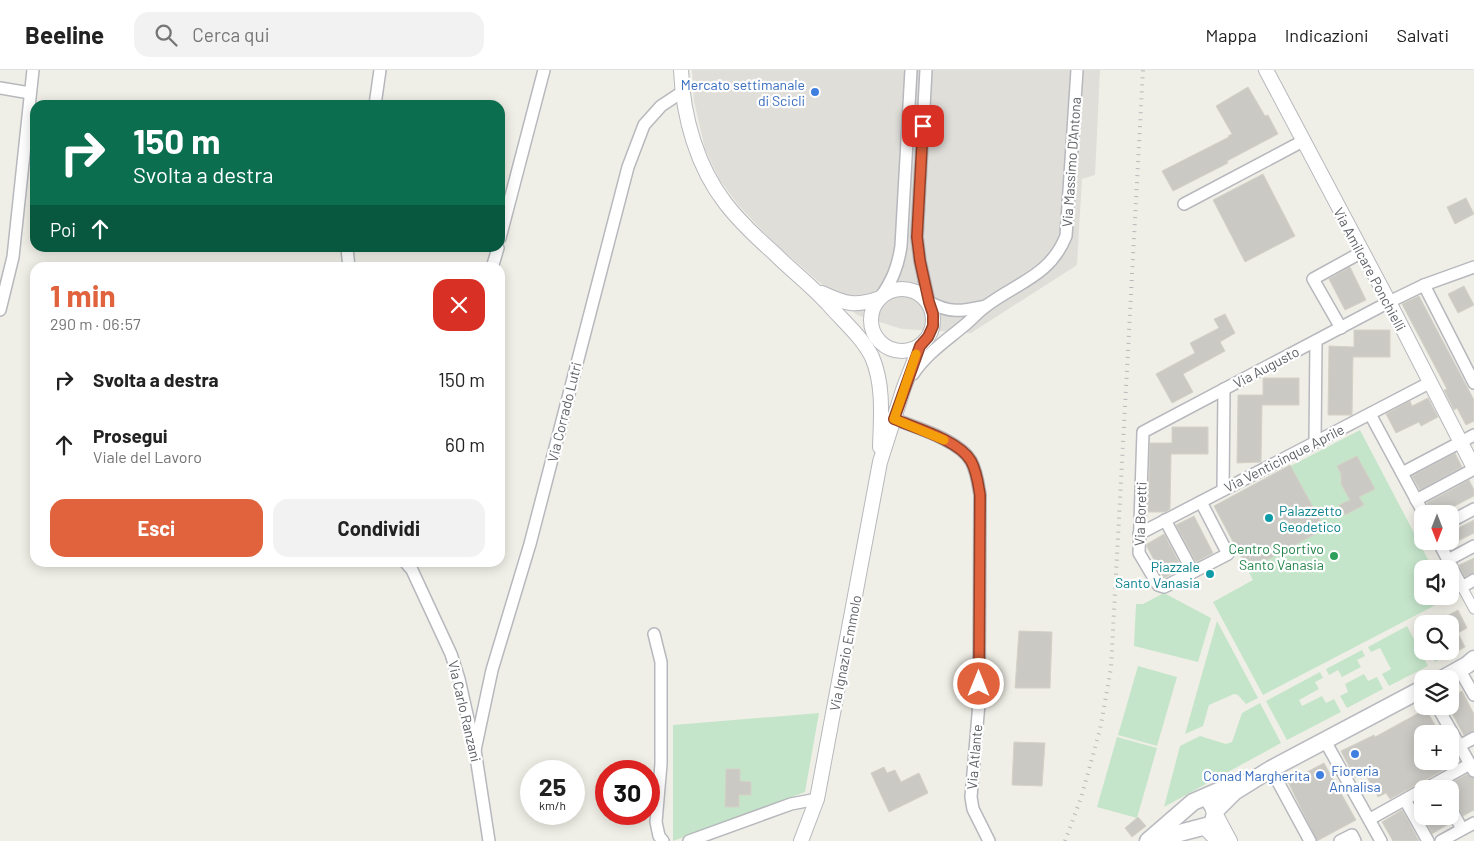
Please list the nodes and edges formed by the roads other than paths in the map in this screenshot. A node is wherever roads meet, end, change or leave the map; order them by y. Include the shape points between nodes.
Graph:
1 (33, 70) edge
2 (380, 70) edge
3 (544, 70) edge
4 (681, 70) edge
5 (911, 70) edge
6 (926, 70) edge
7 (1077, 70) edge
8 (1266, 70) edge
9 (0, 88) edge
10 (682, 92) junction
11 (30, 93) junction
12 (376, 100) edge
13 (1303, 141) junction
14 (1184, 204) dead end
15 (505, 219) edge
16 (1362, 252) junction
17 (1471, 271) edge
18 (1424, 285) junction
19 (815, 290) junction
20 (880, 298) junction
21 (929, 302) junction
22 (1388, 302) junction
23 (987, 306) junction
24 (0, 310) edge
25 (1341, 328) junction
26 (870, 339) junction
27 (945, 340) junction
28 (1316, 341) junction
29 (920, 346) junction
30 (1429, 383) junction
31 (1474, 384) edge
32 (904, 387) junction
33 (1224, 389) junction
34 (1370, 414) junction
35 (894, 419) junction
36 (1144, 432) joint
37 (1474, 435) edge
38 (1315, 442) junction
39 (1460, 442) junction
40 (880, 462) junction
41 (1474, 469) edge
42 (1402, 473) junction
43 (1223, 490) junction
44 (1416, 500) junction
45 (1201, 502) junction
46 (1419, 505) edge
47 (1474, 509) edge
48 (1459, 517) edge
49 (1166, 520) junction
50 (1139, 534) junction
51 (1474, 546) edge
52 (1443, 550) edge
53 (1448, 560) joint
54 (412, 567) edge
55 (1191, 569) junction
56 (1459, 580) edge
57 (1474, 580) edge
58 (1461, 584) junction
59 (1474, 609) edge
60 (654, 634) dead end
61 (1469, 664) edge
62 (1414, 693) edge
63 (1474, 695) edge
64 (1474, 738) edge
65 (1326, 740) junction
66 (1459, 746) joint
67 (475, 750) junction
68 (1472, 768) edge
69 (1271, 769) junction
70 (1448, 780) edge
71 (1414, 795) edge
72 (817, 798) junction
73 (1405, 800) junction
74 (1194, 803) junction
75 (1215, 812) junction
76 (1370, 819) junction
77 (1474, 823) edge
78 (1459, 824) edge
79 (1201, 827) junction
80 (1462, 829) junction
81 (489, 841) edge
82 (663, 841) edge
83 (689, 841) edge
84 (801, 841) edge
85 (989, 841) edge
86 (1148, 841) edge
87 (1165, 841) edge
88 (1218, 841) edge
89 (1230, 841) edge
90 (1310, 841) edge
91 (1340, 841) edge
92 (1355, 841) edge
93 (1381, 841) edge
94 (1428, 841) edge
95 (1441, 841) edge

1 - 11 street
2 - 12 street
3 - 15 street
4 - 10 street
5 - 20 street via 901,246 895,273
6 - 21 street via 917,237
7 - 23 street, Via Massimo D'Antona via 1066,236 1061,250 1034,276
8 - 13 street, Via Amilcare Ponchielli
9 - 11 street
10 - 19 street via 697,152 726,204 774,254
10 - 67 street, Via Corrado Lutri via 660,106 644,125 628,167 530,544 492,670
11 - 24 street via 13,257
13 - 14 street
13 - 16 street, Via Amilcare Ponchielli
16 - 22 street, Via Amilcare Ponchielli
16 - 25 street via 1313,279
17 - 18 street, Via Augusto
18 - 22 street, Via Augusto
18 - 31 street
19 - 20 street via 853,304
19 - 26 street
20 - 21 street via 887,292 905,288
20 - 26 street via 870,320
21 - 23 street via 955,311
21 - 29 street via 933,326
22 - 25 street, Via Augusto
22 - 30 street, Via Amilcare Ponchielli
23 - 27 street
25 - 28 street, Via Augusto
26 - 29 street via 900,351
26 - 40 street via 881,395
27 - 29 street
27 - 32 street via 928,355
28 - 33 street, Via Augusto
28 - 38 street
29 - 32 street
30 - 34 street, Via Venticinque Aprile
30 - 39 street, Via Amilcare Ponchielli
32 - 35 street
33 - 36 street, Via Augusto
33 - 43 street
34 - 38 street, Via Venticinque Aprile
34 - 42 street
35 - 40 street
35 - 85 street, Via Atlante via 963,451 976,473 980,495 979,703 971,797
36 - 50 street, Via Boretti
37 - 39 street
38 - 43 street, Via Venticinque Aprile
39 - 41 street, Via Amilcare Ponchielli
39 - 42 street
40 - 72 street, Via Ignazio Emmolo
41 - 44 street
42 - 44 street
43 - 45 street, Via Venticinque Aprile
44 - 46 street
45 - 49 street, Via Venticinque Aprile
45 - 55 street via 1228,554
47 - 48 street
49 - 50 street, Via Venticinque Aprile
49 - 55 street
50 - 55 street, Via Boretti via 1139,553 1158,585 1164,587
51 - 53 street
52 - 53 street
54 - 67 street, Via Carlo Ranzani via 451,654
56 - 58 street
57 - 58 street
58 - 59 street
60 - 82 street via 662,662 661,764 656,822
61 - 63 street
62 - 65 main road
64 - 66 street
65 - 69 main road
65 - 76 street
66 - 68 street
67 - 81 street, Via Carlo Ranzani
68 - 70 street
69 - 74 main road
69 - 75 main road via 1234,792
69 - 90 street
71 - 73 street
72 - 83 street via 791,804
72 - 84 street, Via Ignazio Emmolo
73 - 76 street
73 - 94 street
74 - 75 main road via 1209,802
74 - 79 main road via 1187,813 1188,819
74 - 86 main road
75 - 79 main road via 1212,822
75 - 89 street
76 - 93 street
77 - 80 street
78 - 80 street
79 - 87 main road via 1172,835
79 - 88 street
80 - 95 street
91 - 92 street via 1352,835

